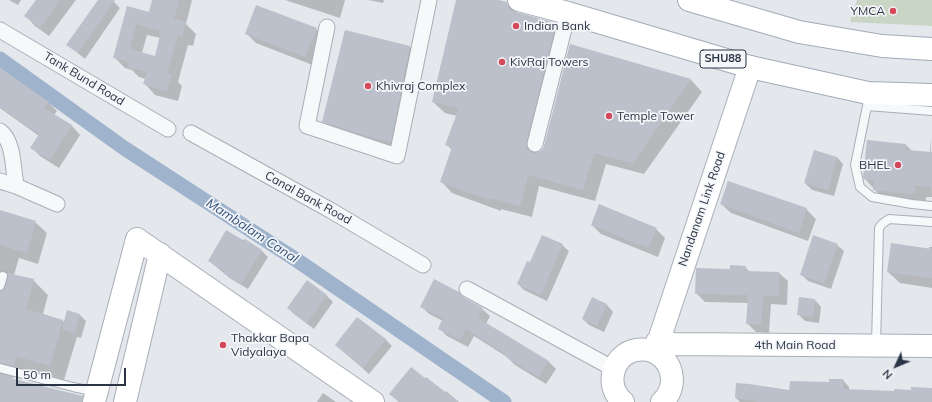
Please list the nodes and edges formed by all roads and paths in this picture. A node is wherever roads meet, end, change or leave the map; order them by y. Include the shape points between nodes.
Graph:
1 (429, 0) edge
2 (519, 0) edge
3 (689, 0) edge
4 (568, 13) junction
5 (327, 27) dead end
6 (0, 30) edge
7 (932, 49) edge
8 (750, 67) junction
9 (932, 95) edge
10 (867, 100) junction
11 (932, 111) edge
12 (168, 129) dead end
13 (0, 131) edge
14 (191, 133) dead end
15 (535, 144) dead end
16 (0, 181) edge
17 (16, 186) junction
18 (57, 204) dead end
19 (932, 206) edge
20 (932, 222) edge
21 (160, 254) junction
22 (423, 265) dead end
23 (3, 276) dead end
24 (0, 286) edge
25 (467, 289) dead end
26 (876, 345) junction
27 (932, 346) edge
28 (656, 347) junction
29 (0, 368) edge
30 (614, 369) junction
31 (95, 397) edge
32 (620, 401) edge
33 (125, 402) edge
34 (373, 402) edge
35 (662, 402) edge

1 - 5 street via 397,156 307,126
2 - 4 street, SHU88
3 - 7 street via 799,32 882,46
4 - 8 street, SHU88
4 - 15 street
6 - 12 street, Tank Bund Road
8 - 10 street, SHU88
8 - 28 street, Nandanam Link Road
9 - 10 street, SHU88
10 - 11 lane
10 - 19 lane via 855,165 860,187 872,197
13 - 17 street via 5,134 10,145
14 - 22 street, Canal Bank Road
16 - 17 street
17 - 18 street
20 - 26 lane via 889,219 879,228
21 - 31 street via 137,239
21 - 33 street
21 - 34 street
23 - 24 lane
25 - 30 street
26 - 27 street, 4th Main Road
26 - 28 street, 4th Main Road via 674,344
28 - 30 street, 4th Main Road via 626,354
28 - 35 street via 669,365 672,374 669,393
29 - 31 lane via 73,387
30 - 32 street via 613,384

